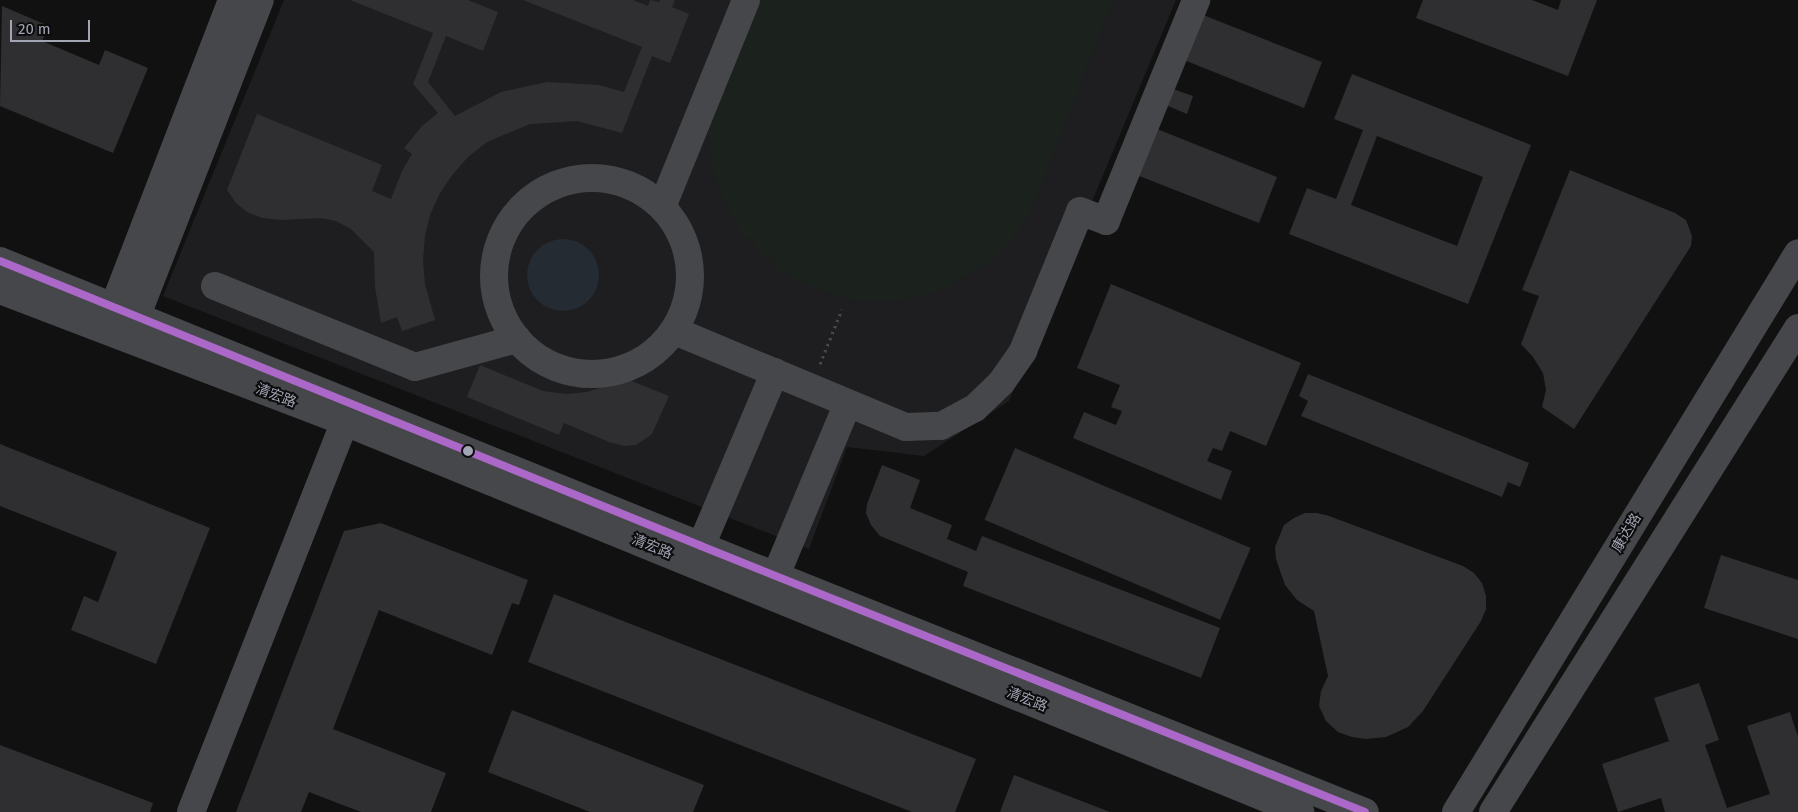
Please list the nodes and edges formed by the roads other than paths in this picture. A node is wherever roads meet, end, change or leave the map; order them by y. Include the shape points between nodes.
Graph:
1 (232, 0) edge
2 (260, 0) edge
3 (746, 0) edge
4 (1196, 0) edge
5 (662, 207) junction
6 (1798, 254) edge
7 (0, 261) edge
8 (215, 286) dead end
9 (0, 290) edge
10 (125, 310) junction
11 (1798, 328) edge
12 (675, 331) junction
13 (517, 339) junction
14 (775, 372) junction
15 (848, 403) junction
16 (345, 422) junction
17 (702, 546) junction
18 (776, 575) junction
19 (191, 812) edge
20 (1300, 812) edge
21 (1365, 812) edge
22 (1456, 812) edge
23 (1493, 812) edge

1 - 10 street
2 - 10 street
3 - 5 street
4 - 15 street via 1106,221 1080,211 1023,351 1001,383 975,408 941,426 906,427
5 - 12 street via 684,239 691,270 688,302
5 - 13 street via 643,191 612,178 578,177 546,187 519,207 501,235 493,267 496,301 510,332
6 - 22 street, 康达路
7 - 10 street, 清宏路
8 - 13 street via 415,366
9 - 16 street, 清宏路
10 - 17 street, 清宏路
11 - 23 street
12 - 13 street via 653,354 625,369 594,375 562,370 533,356
12 - 14 street
14 - 15 street
14 - 17 street
15 - 18 street
16 - 19 street
16 - 20 street, 清宏路
17 - 18 street, 清宏路
18 - 21 street, 清宏路

